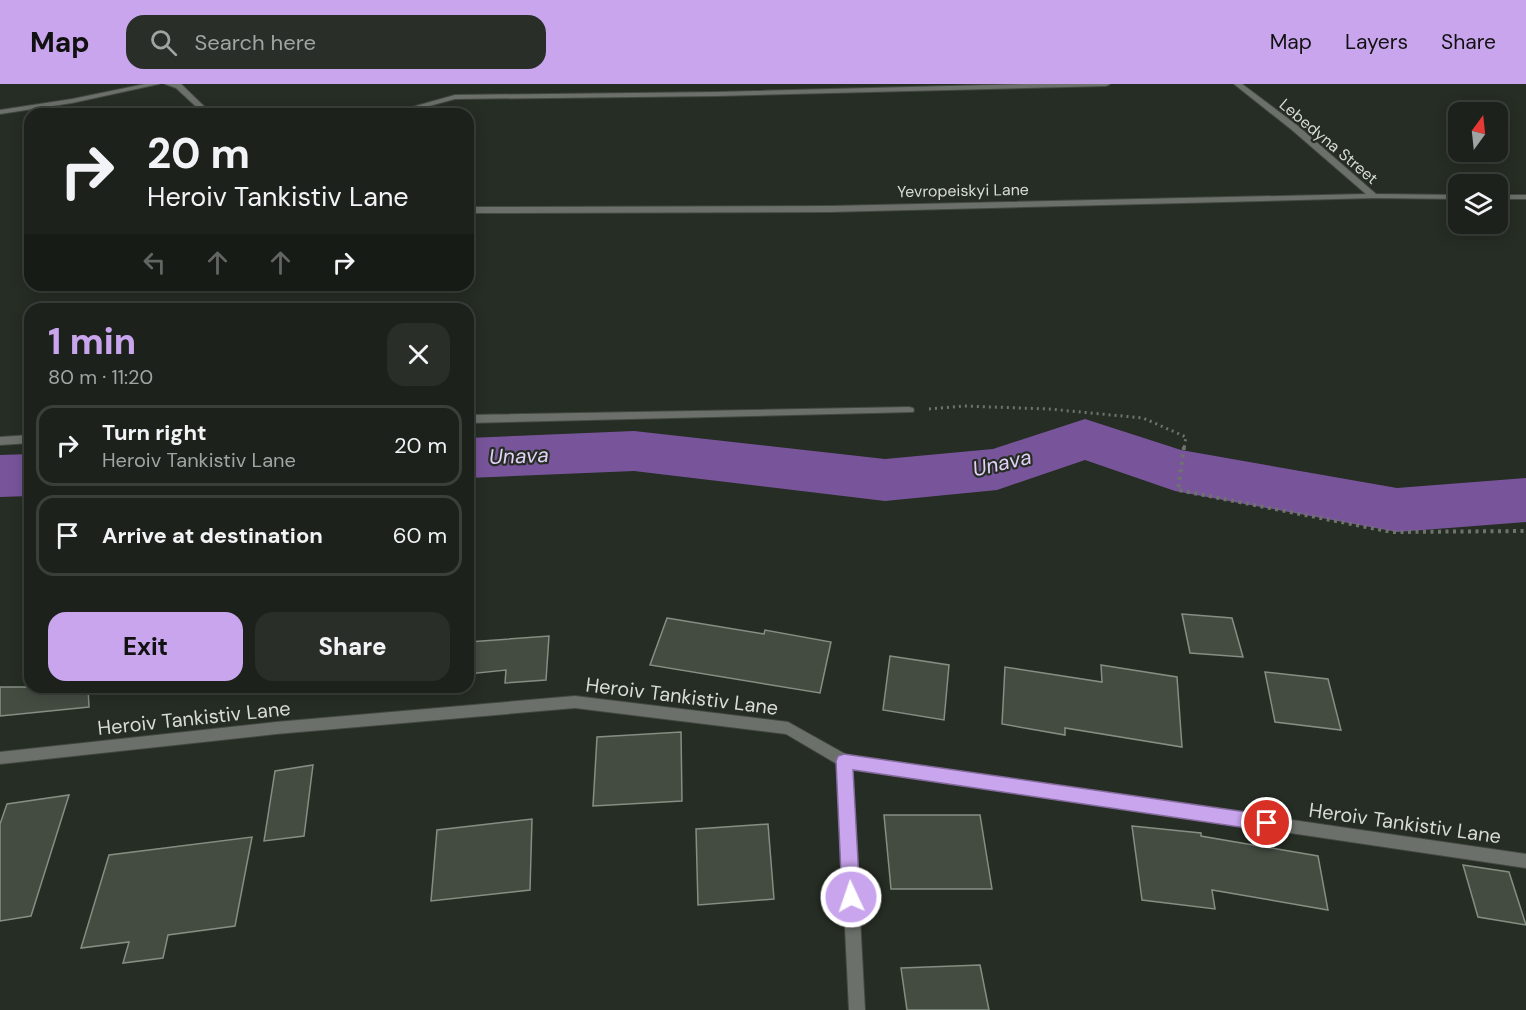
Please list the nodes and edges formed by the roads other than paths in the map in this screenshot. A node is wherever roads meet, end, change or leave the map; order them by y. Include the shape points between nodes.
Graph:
1 (155, 84) edge
2 (169, 84) edge
3 (1106, 84) edge
4 (1238, 84) edge
5 (24, 108) edge
6 (26, 108) edge
7 (201, 108) edge
8 (414, 108) edge
9 (0, 112) edge
10 (1374, 196) junction
11 (1448, 197) edge
12 (1508, 197) edge
13 (1526, 197) edge
14 (474, 210) edge
15 (909, 410) road end
16 (474, 419) edge
17 (24, 439) edge
18 (0, 441) edge
19 (0, 758) edge
20 (844, 761) junction
21 (1526, 861) edge
22 (857, 1010) edge

1 - 6 street
2 - 7 street via 177,86
3 - 8 street via 455,97
4 - 10 street, Lebedyna Street
5 - 9 street
10 - 11 street, Yevropeiskyi Lane
10 - 14 street, Yevropeiskyi Lane via 830,209
12 - 13 street
15 - 16 street
17 - 18 street
19 - 20 street, Heroiv Tankistiv Lane via 276,728 575,702 788,728
20 - 21 street, Heroiv Tankistiv Lane
20 - 22 street

